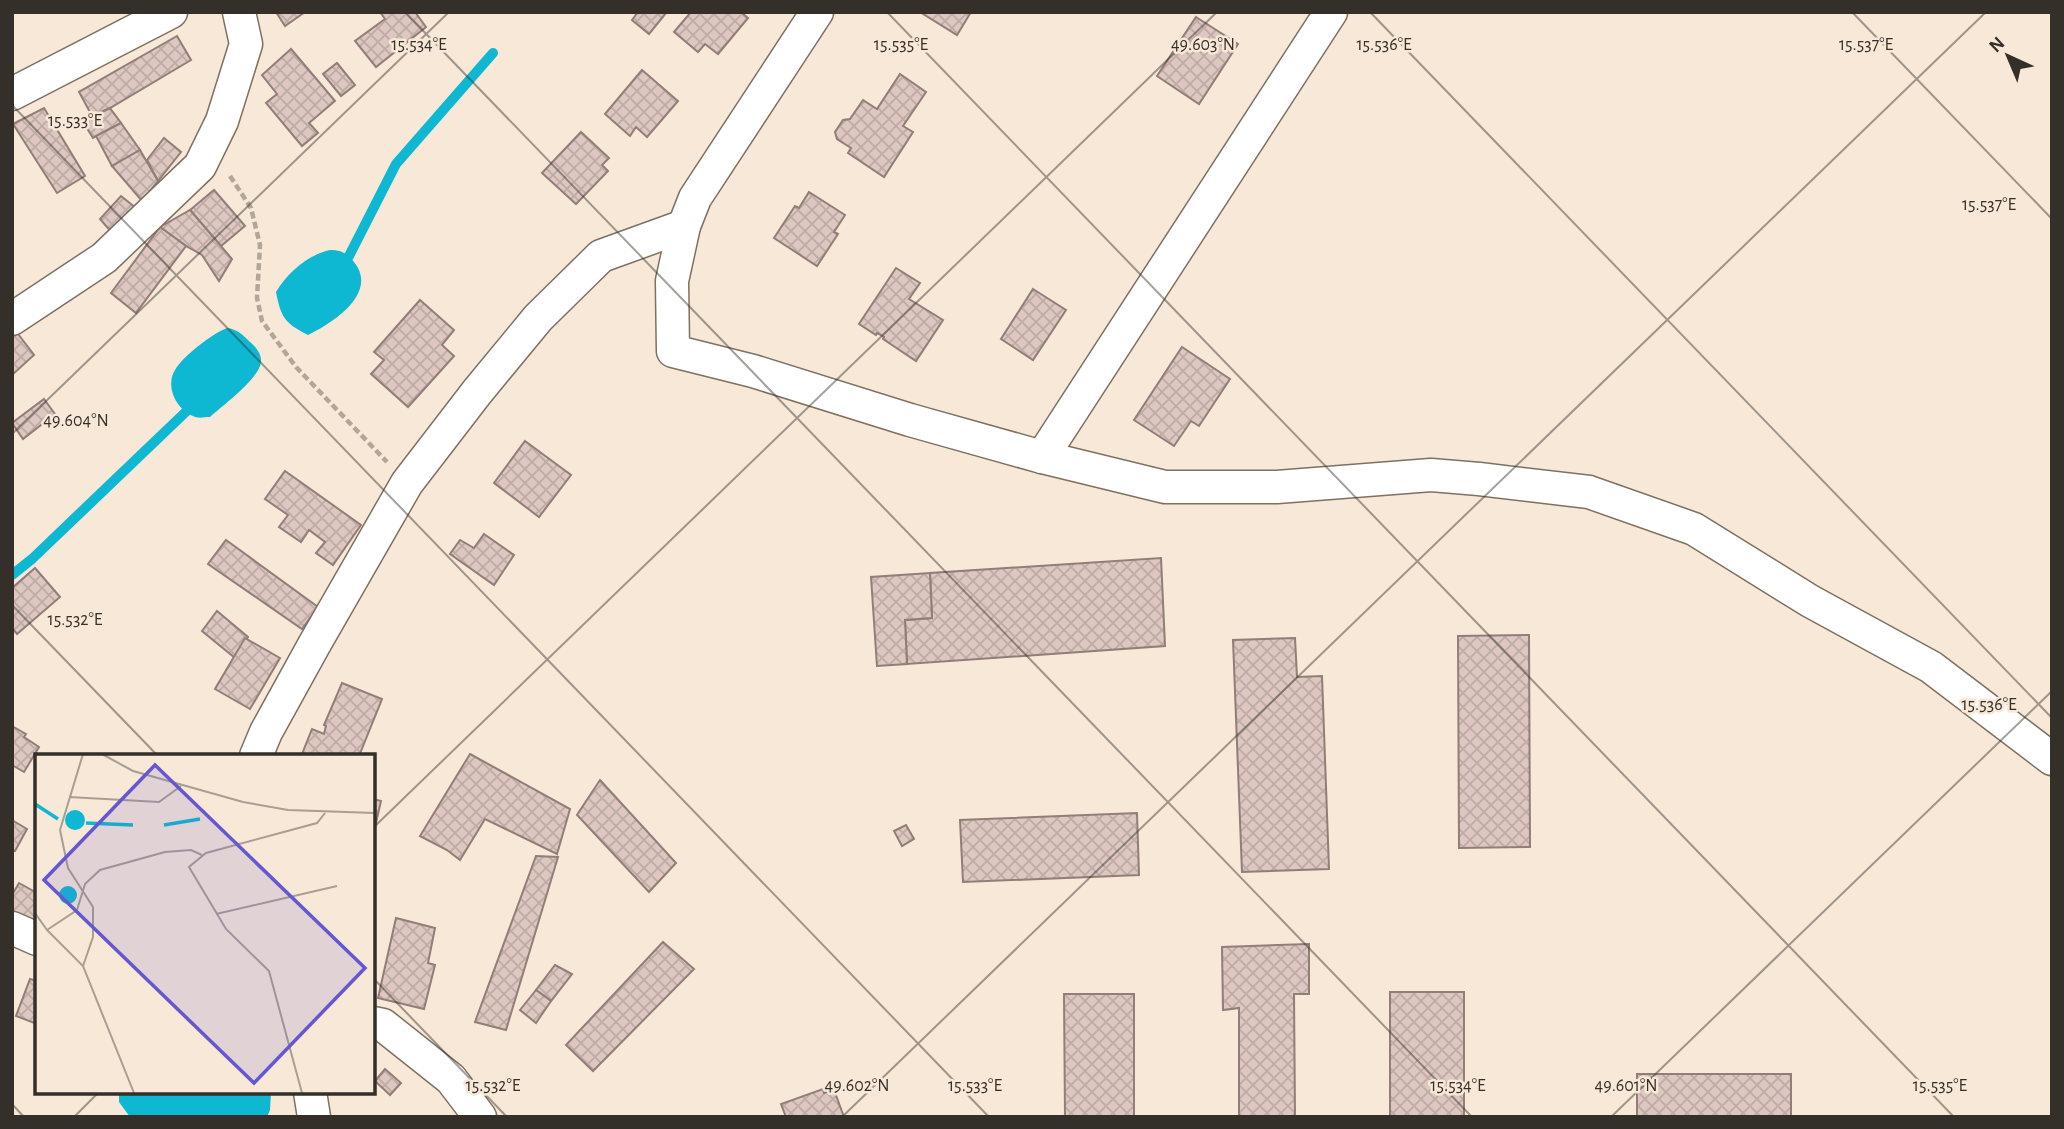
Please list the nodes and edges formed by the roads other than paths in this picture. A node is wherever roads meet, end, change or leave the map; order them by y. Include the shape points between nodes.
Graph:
1 (171, 12) edge
2 (239, 12) edge
3 (817, 12) edge
4 (1331, 12) edge
5 (12, 94) edge
6 (684, 226) junction
7 (12, 319) edge
8 (1042, 457) junction
9 (257, 754) edge
10 (2052, 759) edge
11 (12, 928) edge
12 (35, 938) edge
13 (374, 1023) edge
14 (310, 1094) edge
15 (314, 1117) edge
16 (480, 1117) edge

1 - 5 street
2 - 7 street via 246,44 222,121 200,166 104,258
3 - 6 street via 695,198
4 - 8 street
6 - 8 street via 672,281 673,351
6 - 9 street via 601,256 538,318 477,392 407,484
8 - 10 street via 1165,487 1277,487 1431,475 1589,492 1694,529 1810,601 1931,667
11 - 12 street
13 - 16 street via 383,1025 452,1079
14 - 15 street

